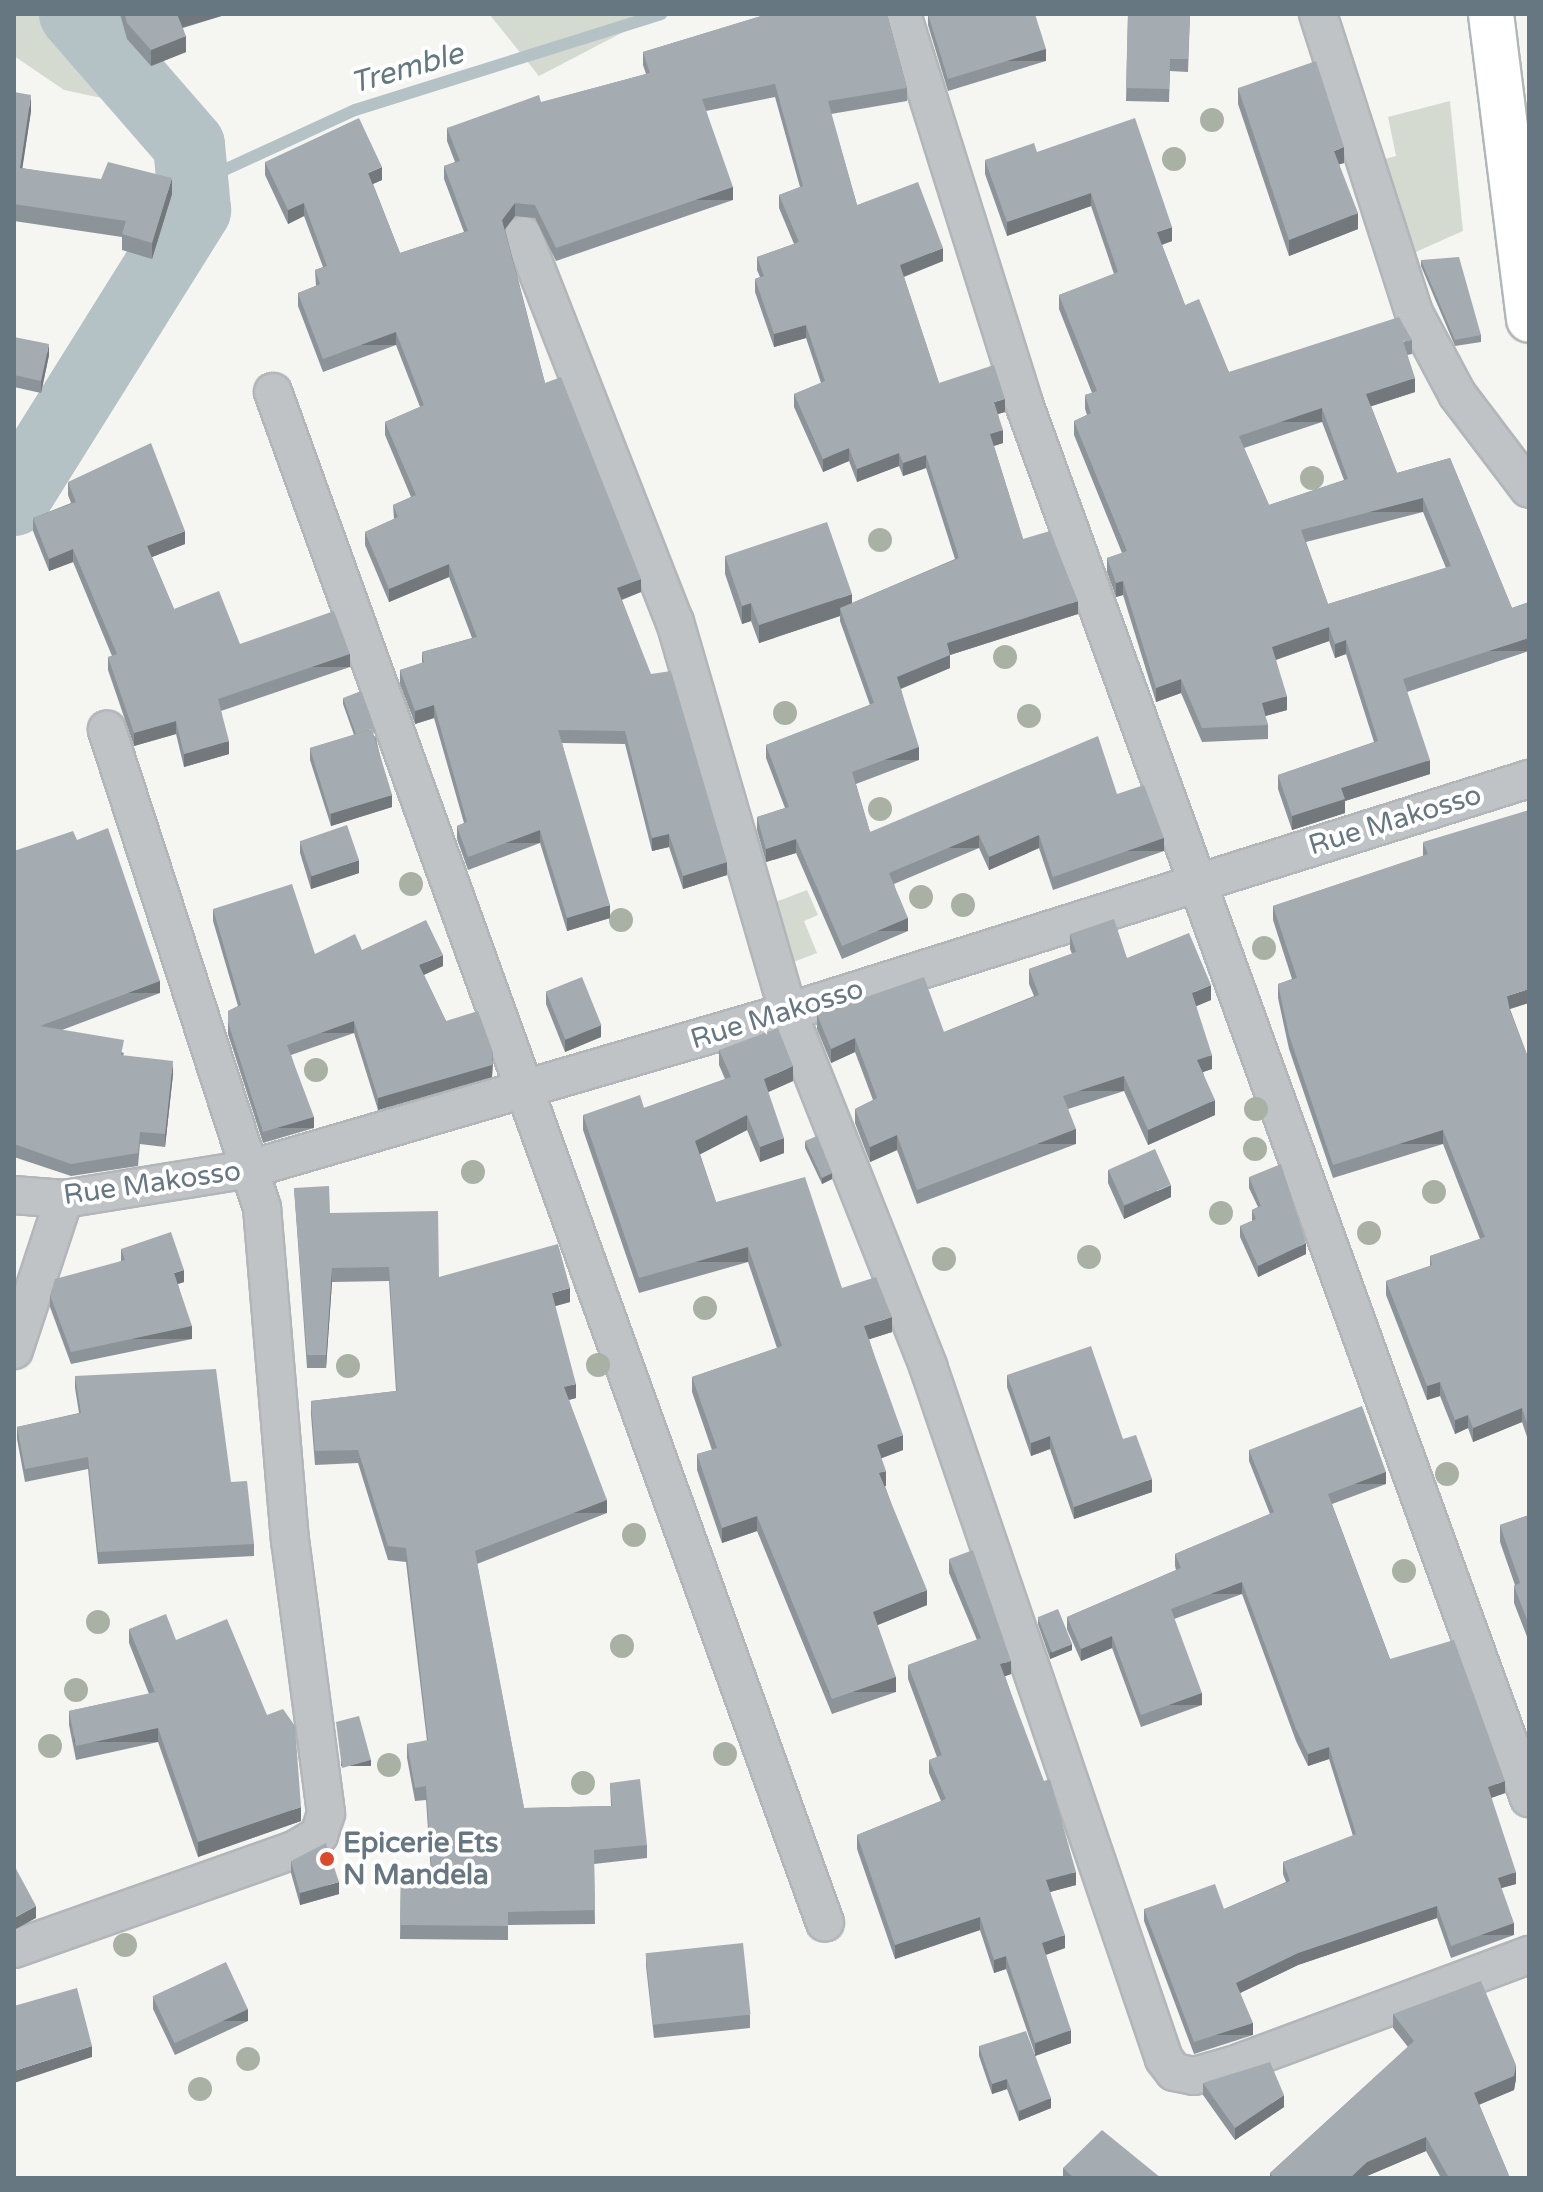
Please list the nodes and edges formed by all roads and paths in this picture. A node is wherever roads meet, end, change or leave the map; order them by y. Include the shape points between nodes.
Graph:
1 (902, 14) edge
2 (1318, 14) edge
3 (1491, 14) edge
4 (523, 235) dead end
5 (1529, 320) edge
6 (273, 392) dead end
7 (1529, 489) edge
8 (107, 730) dead end
9 (1529, 779) edge
10 (1197, 881) junction
11 (788, 1012) junction
12 (523, 1088) junction
13 (250, 1169) junction
14 (14, 1195) edge
15 (64, 1199) junction
16 (14, 1350) edge
17 (1529, 1798) edge
18 (825, 1923) dead end
19 (14, 1949) edge
20 (1529, 1955) edge

1 - 10 street via 1023,401
2 - 7 street via 1414,313 1457,394
3 - 5 highway
4 - 11 street via 675,622
6 - 12 street
8 - 13 street
9 - 10 street, Rue Makosso
10 - 11 street, Rue Makosso
10 - 17 street
11 - 12 street, Rue Makosso
11 - 20 street via 928,1366 1144,2018 1174,2072 1194,2076 1233,2065
12 - 13 street, Rue Makosso
12 - 18 street
13 - 15 street, Rue Makosso
13 - 19 street via 267,1240 290,1541 326,1813 319,1835 296,1849
14 - 15 street, Rue Makosso
15 - 16 street

